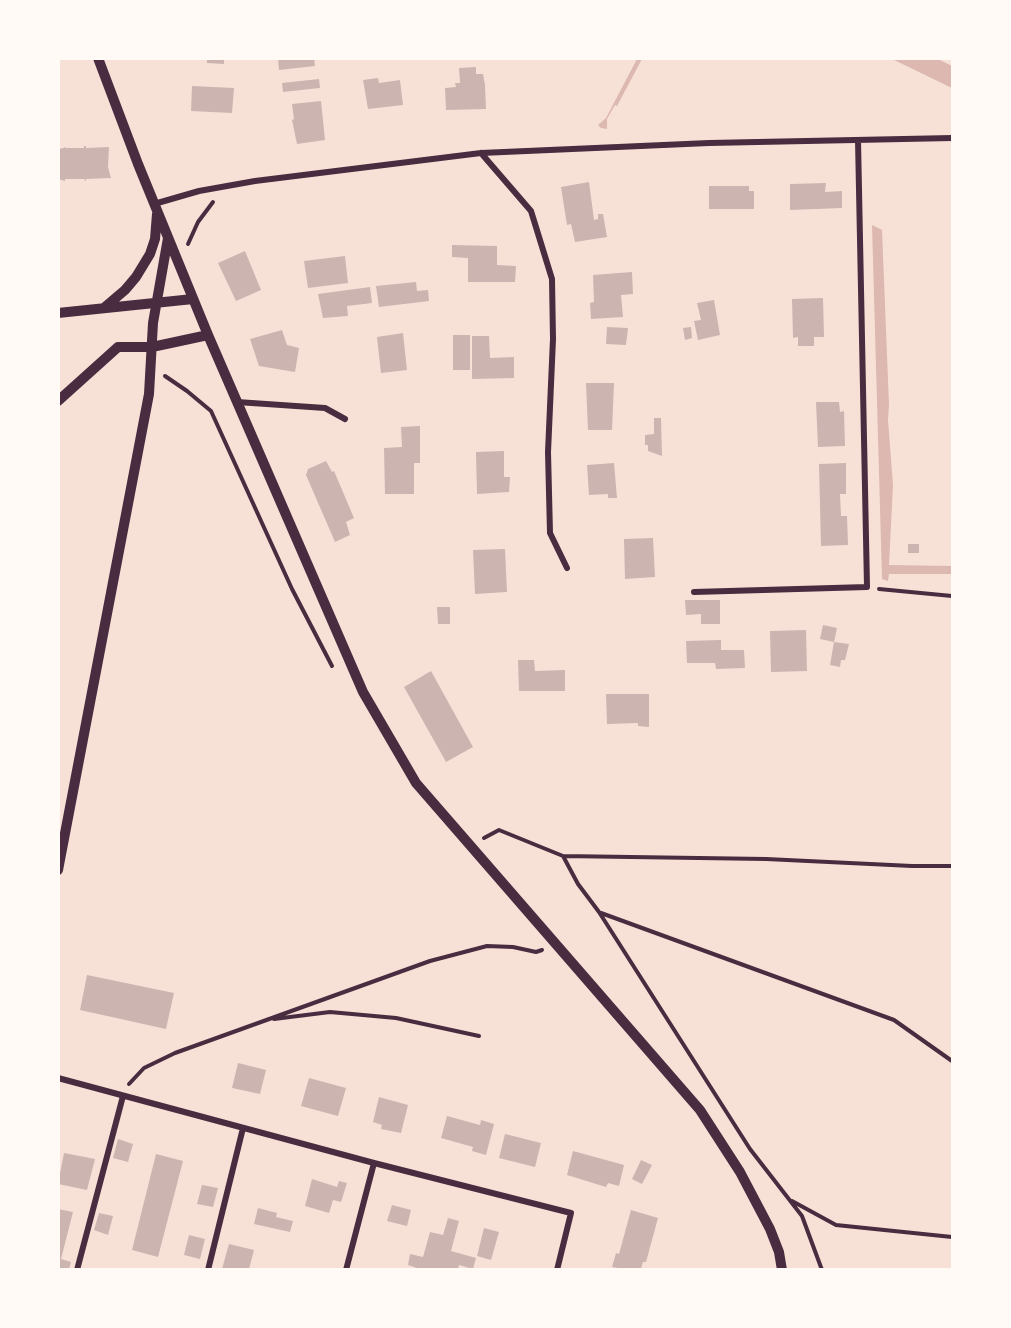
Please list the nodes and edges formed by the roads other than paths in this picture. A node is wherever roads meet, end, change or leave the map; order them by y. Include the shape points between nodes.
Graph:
1 (98, 58) edge
2 (952, 138) edge
3 (858, 140) junction
4 (481, 153) junction
5 (156, 208) junction
6 (168, 238) junction
7 (193, 299) junction
8 (157, 302) junction
9 (104, 307) junction
10 (58, 313) edge
11 (208, 335) junction
12 (153, 347) junction
13 (58, 401) edge
14 (237, 402) junction
15 (345, 419) dead end
16 (567, 568) dead end
17 (694, 592) dead end
18 (58, 870) edge
19 (58, 1078) edge
20 (123, 1096) junction
21 (243, 1128) junction
22 (374, 1163) junction
23 (77, 1269) edge
24 (207, 1269) edge
25 (346, 1269) edge
26 (557, 1269) edge
27 (782, 1269) edge

1 - 5 street
2 - 3 street
3 - 4 street
3 - 17 street via 867,587
4 - 5 street via 199,191
4 - 16 street via 531,211 552,279 550,533
5 - 6 street
5 - 9 street via 155,239 150,254 136,277
6 - 7 street
6 - 8 street
7 - 8 street
7 - 11 street
8 - 9 street
8 - 12 street
9 - 10 street
11 - 12 street
11 - 14 street
12 - 13 street via 118,347
12 - 18 street via 149,394
14 - 15 street via 325,408
14 - 27 street via 363,692 416,783 700,1110 765,1219
19 - 20 street
20 - 21 street
20 - 23 street
21 - 22 street
21 - 24 street
22 - 25 street
22 - 26 street via 571,1213

